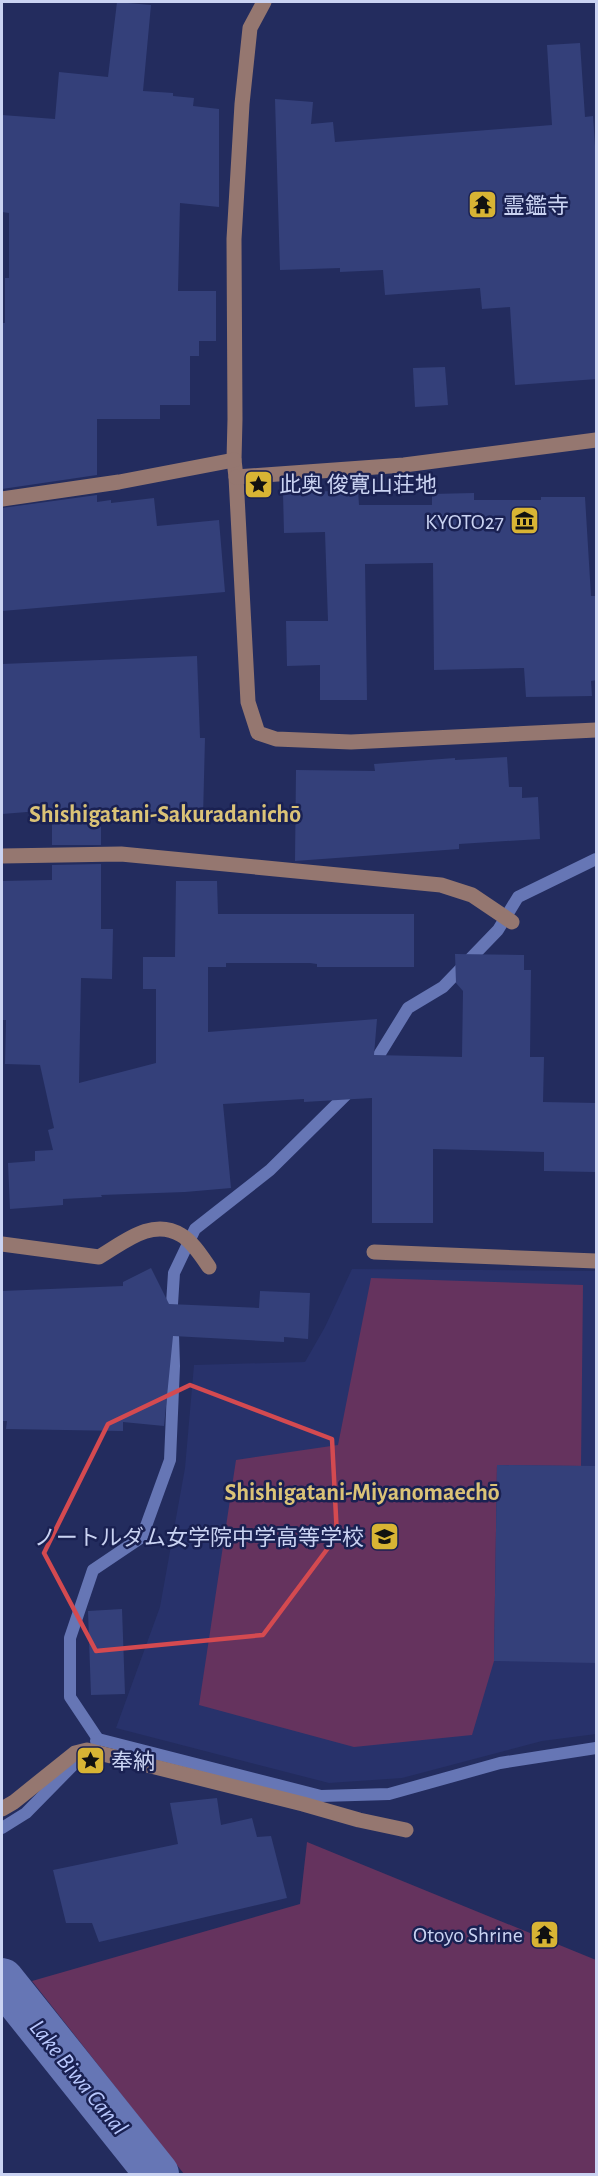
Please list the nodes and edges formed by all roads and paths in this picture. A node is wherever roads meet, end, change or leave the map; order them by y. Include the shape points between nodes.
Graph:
1 (264, 2) edge
2 (597, 440) edge
3 (234, 460) junction
4 (236, 477) junction
5 (2, 500) edge
6 (597, 730) edge
7 (2, 856) edge
8 (512, 922) dead end
9 (2, 1244) edge
10 (374, 1252) dead end
11 (597, 1261) edge
12 (209, 1267) dead end
13 (2, 1809) edge
14 (406, 1830) dead end

1 - 3 street via 250,28 241,127 234,239
2 - 4 street via 404,465
3 - 4 street
3 - 5 street
4 - 6 street via 248,702 258,733 276,739 351,742
7 - 8 street via 122,854 441,885 472,895
9 - 12 street via 99,1257 133,1236 158,1228 181,1235
10 - 11 street
13 - 14 street via 75,1753 87,1750

